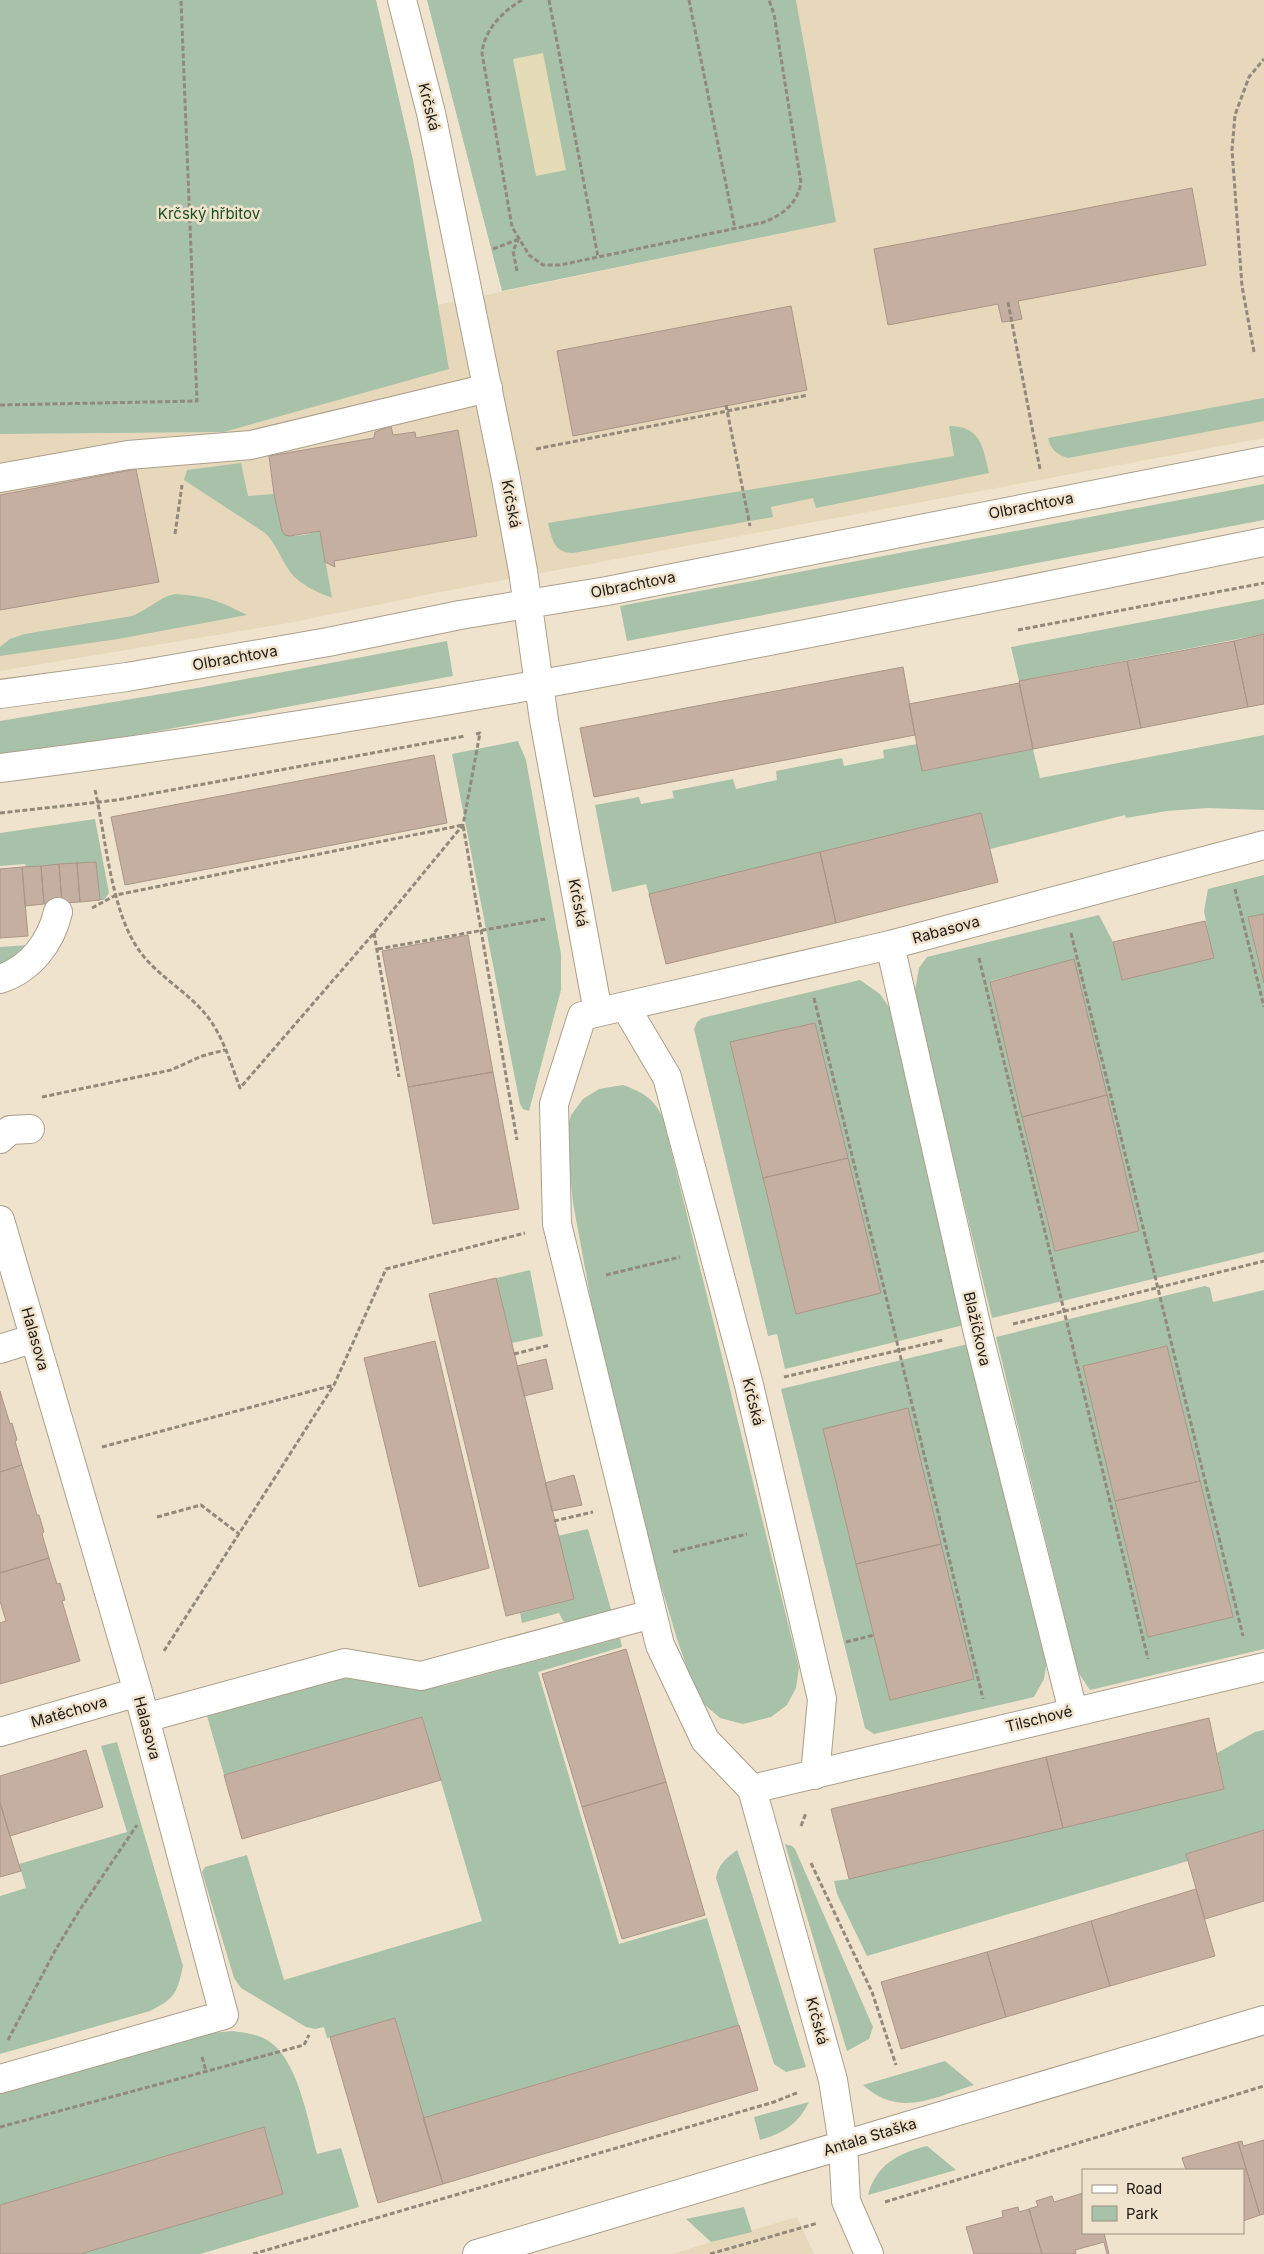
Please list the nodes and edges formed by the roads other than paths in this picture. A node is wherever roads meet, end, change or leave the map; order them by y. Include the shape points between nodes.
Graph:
1 (402, 0) edge
2 (488, 388) junction
3 (1264, 460) edge
4 (0, 478) edge
5 (1264, 542) edge
6 (528, 603) junction
7 (539, 685) junction
8 (0, 694) edge
9 (0, 768) edge
10 (1264, 845) edge
11 (58, 912) dead end
12 (890, 945) junction
13 (0, 979) edge
14 (625, 1006) junction
15 (598, 1012) junction
16 (30, 1129) dead end
17 (0, 1139) edge
18 (0, 1220) edge
19 (35, 1338) junction
20 (0, 1349) edge
21 (652, 1614) junction
22 (1264, 1666) edge
23 (138, 1692) junction
24 (1072, 1711) junction
25 (145, 1718) junction
26 (0, 1732) edge
27 (815, 1775) junction
28 (752, 1789) junction
29 (1264, 2020) edge
30 (0, 2079) edge
31 (843, 2144) junction
32 (477, 2254) edge
33 (869, 2254) edge

1 - 2 street, Krčská via 432,113
2 - 4 street via 251,445 128,455
2 - 6 street, Krčská
3 - 6 street, Olbrachtova via 608,591
5 - 7 street
6 - 7 street, Krčská
6 - 8 street, Olbrachtova via 137,676
7 - 9 street via 165,747
7 - 15 street, Krčská
10 - 12 street, Rabasova
11 - 13 street via 54,929 44,947 25,966
12 - 14 street, Rabasova
12 - 24 street, Blažíčkova via 978,1332
14 - 15 street, Krčská
14 - 27 street, Krčská via 668,1077 749,1385 822,1699
15 - 21 street, Krčská via 582,1016 554,1104 557,1224
16 - 17 street via 10,1130
18 - 19 street, Halasova
19 - 20 street
19 - 23 street, Halasova
21 - 25 street via 421,1676 345,1664
21 - 28 street, Krčská via 660,1645 705,1740
22 - 24 street, Tilschové
23 - 25 street, Halasova
23 - 26 street, Matěchova
24 - 27 street, Tilschové
25 - 30 street, Halasova via 224,2015
27 - 28 street
28 - 31 street, Krčská via 833,2080
29 - 31 street, Antala Staška
31 - 32 street, Antala Staška
31 - 33 street, Krčská via 846,2201

